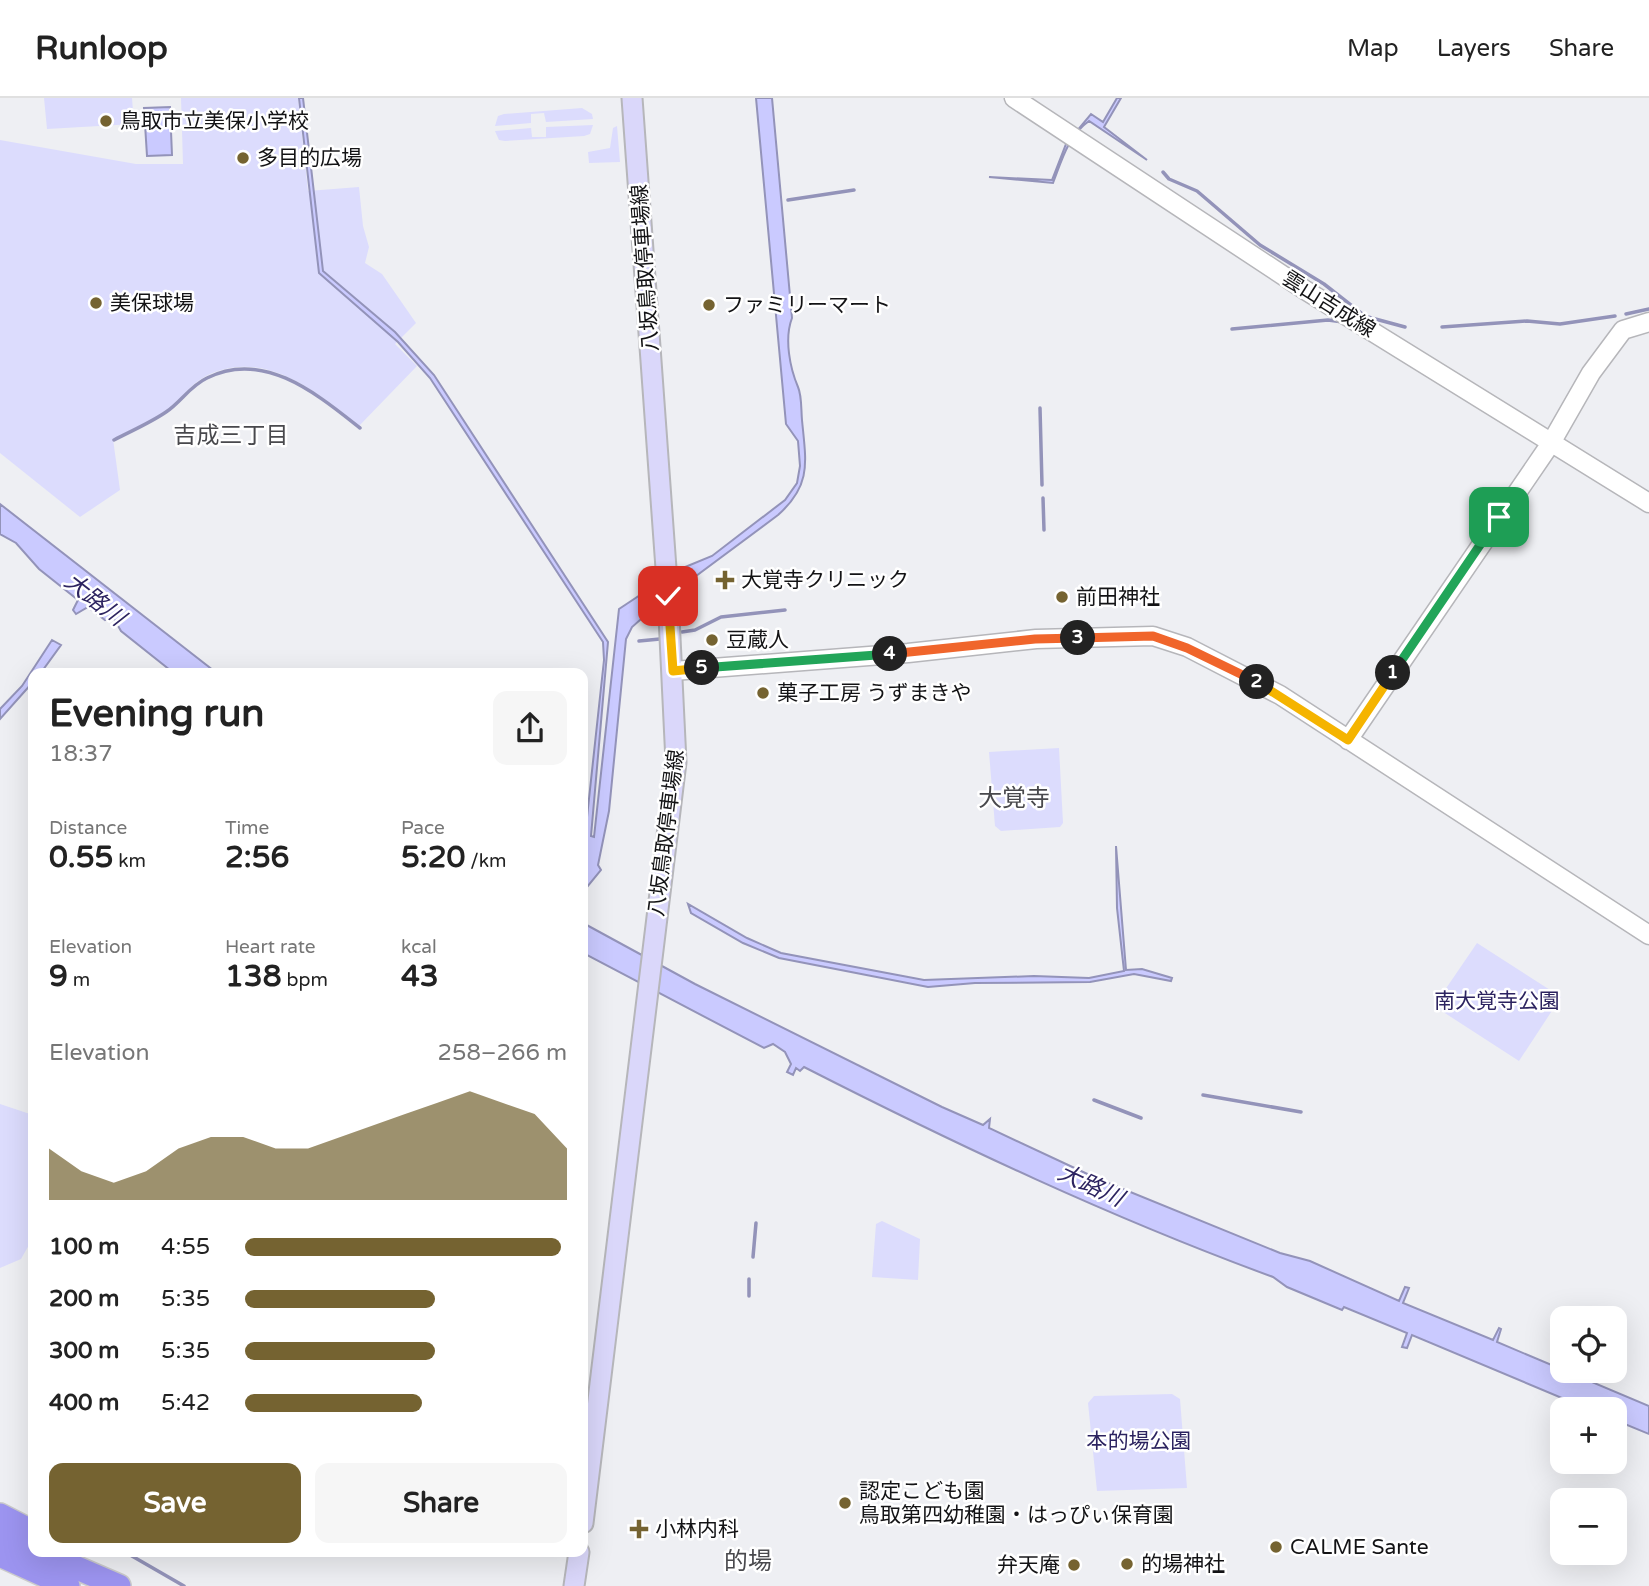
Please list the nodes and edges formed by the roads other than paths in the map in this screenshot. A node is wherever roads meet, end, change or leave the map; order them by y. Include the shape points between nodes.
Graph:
1 (632, 98) edge
2 (1014, 98) edge
3 (1649, 322) edge
4 (1551, 443) junction
5 (1649, 503) edge
6 (673, 671) junction
7 (1348, 740) junction
8 (1649, 935) edge
9 (588, 1482) edge
10 (0, 1515) edge
11 (0, 1534) edge
12 (28, 1541) edge
13 (28, 1545) edge
14 (0, 1555) edge
15 (50, 1557) edge
16 (56, 1557) edge
17 (82, 1557) edge
18 (578, 1557) edge
19 (68, 1586) edge
20 (96, 1586) edge
21 (119, 1586) edge
22 (137, 1586) edge
23 (574, 1586) edge

1 - 6 main road, 八坂鳥取停車場線
2 - 4 street, 雲山吉成線 via 1306,290
3 - 4 street via 1623,330 1591,373
4 - 5 street, 雲山吉成線
4 - 7 street
6 - 7 street via 1035,639 1153,636 1232,668
6 - 9 main road, 八坂鳥取停車場線 via 676,762
7 - 8 street
10 - 12 highway
11 - 13 highway
14 - 19 highway
15 - 20 highway
16 - 21 highway
17 - 22 highway
18 - 23 main road

